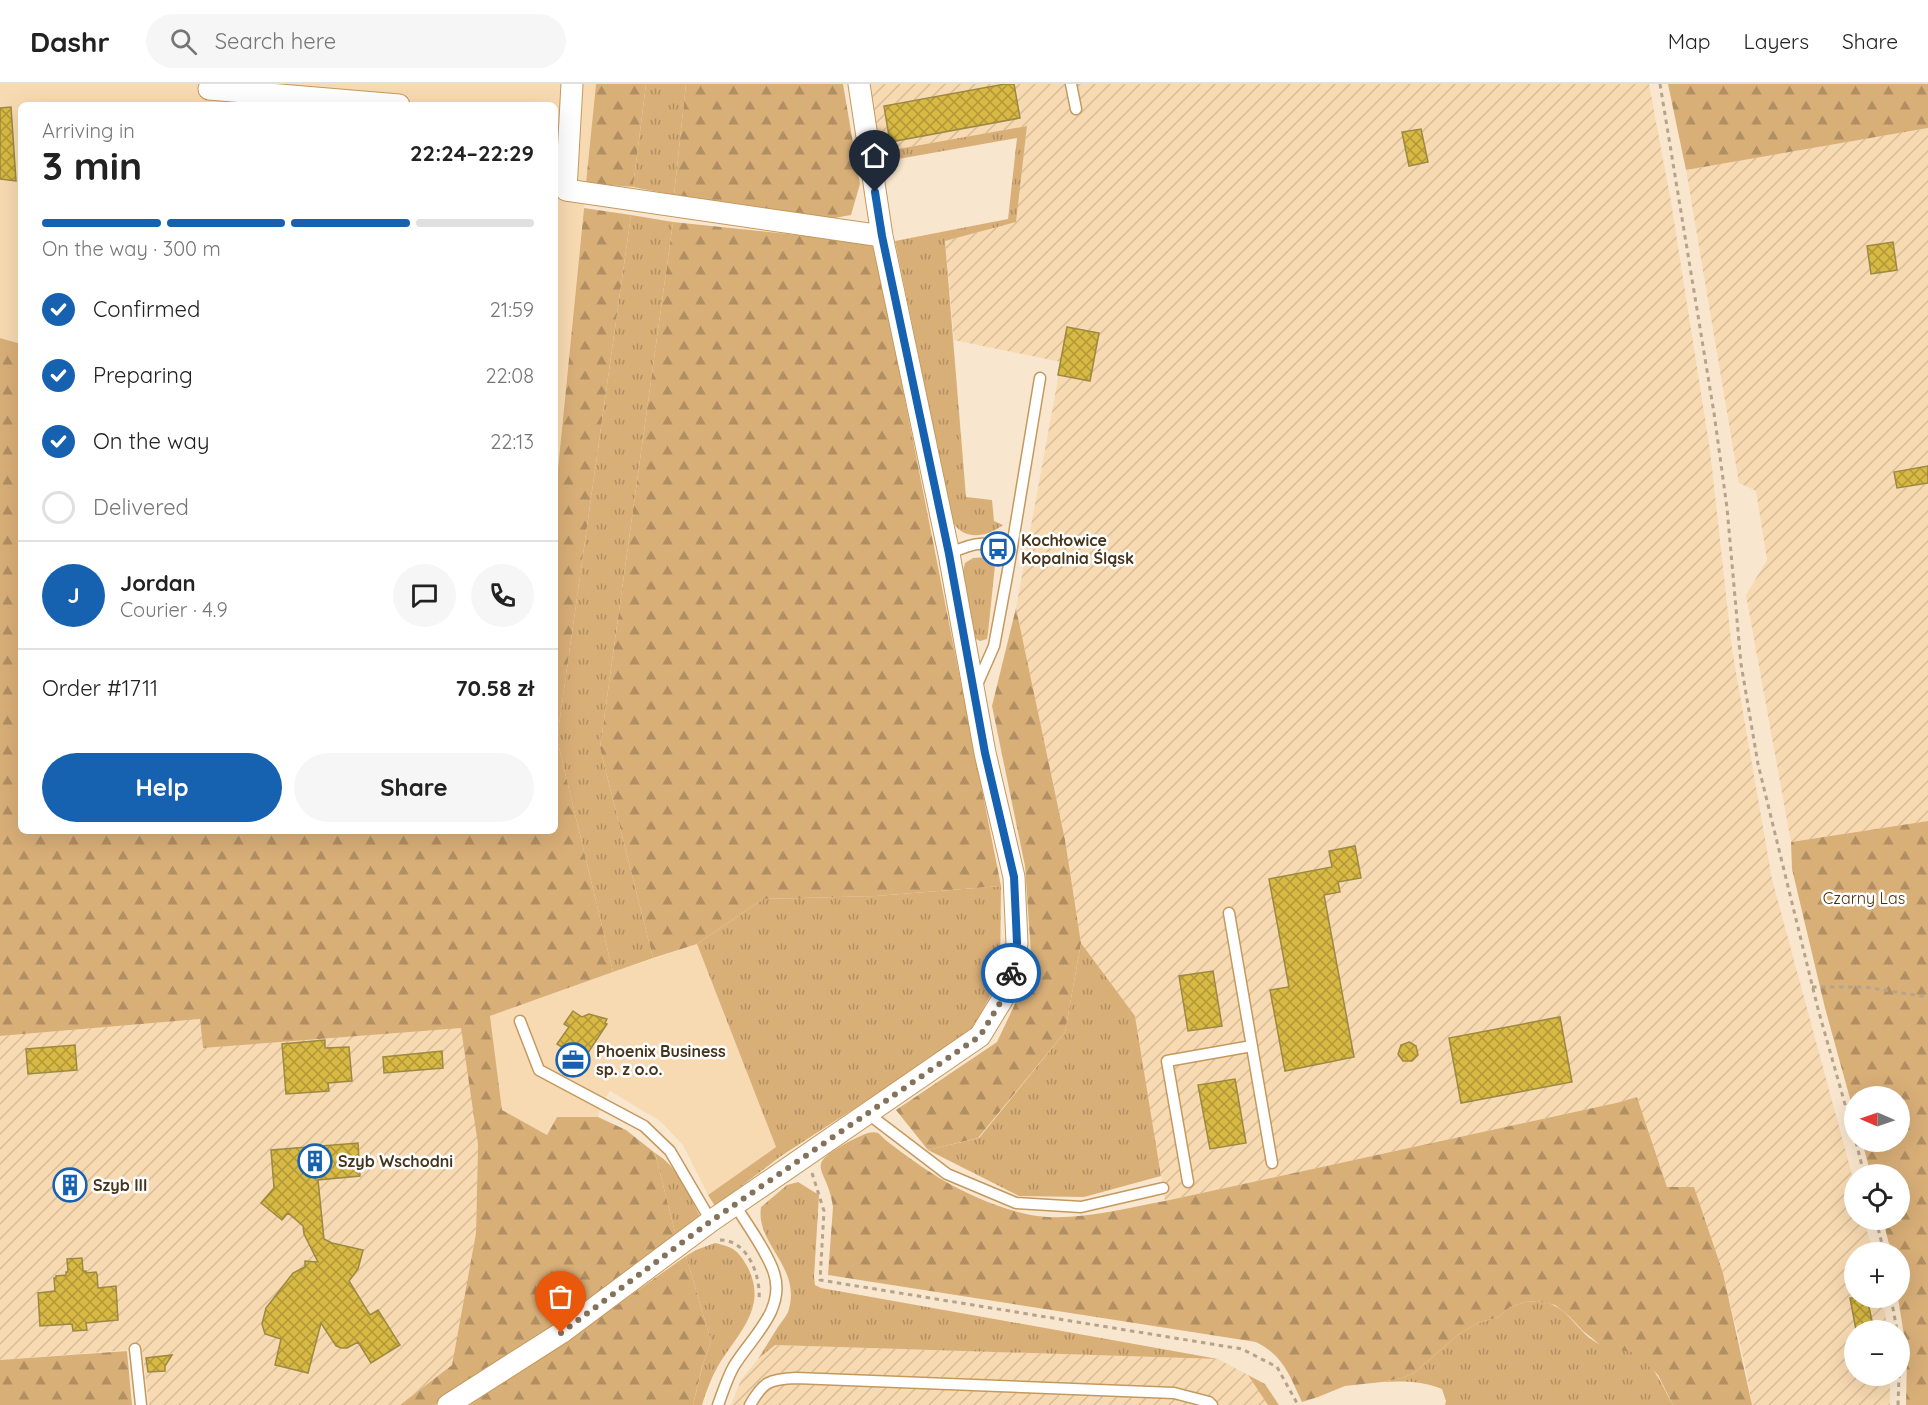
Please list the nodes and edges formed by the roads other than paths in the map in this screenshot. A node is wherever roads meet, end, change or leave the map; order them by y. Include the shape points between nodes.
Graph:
1 (572, 84) edge
2 (859, 84) edge
3 (1071, 84) edge
4 (209, 89) dead end
5 (363, 102) edge
6 (1076, 109) dead end
7 (563, 115) edge
8 (882, 236) junction
9 (1040, 378) dead end
10 (949, 554) junction
11 (1009, 565) junction
12 (975, 690) junction
13 (1229, 913) dead end
14 (520, 1021) dead end
15 (1252, 1046) junction
16 (867, 1113) junction
17 (1272, 1162) dead end
18 (1188, 1182) dead end
19 (1163, 1188) dead end
20 (735, 1205) junction
21 (713, 1231) junction
22 (135, 1349) dead end
23 (141, 1405) edge
24 (448, 1405) edge
25 (718, 1405) edge
26 (750, 1405) edge
27 (1212, 1405) edge

1 - 7 street
2 - 8 street
3 - 6 lane
4 - 5 street
7 - 8 street via 566,190
8 - 10 street
9 - 11 lane
10 - 11 lane via 983,543 998,549
10 - 12 street
11 - 12 lane via 994,646
12 - 16 street via 985,753 1014,877 1017,943 1008,990 980,1036
13 - 15 lane
14 - 21 lane via 539,1070 644,1126 670,1151
15 - 17 lane
15 - 18 lane via 1167,1061
16 - 19 lane via 947,1174 1016,1203 1081,1207
16 - 20 street
20 - 21 street
20 - 25 lane via 774,1273 776,1302 733,1367
21 - 24 street
22 - 23 lane
26 - 27 lane via 760,1388 777,1379 796,1378 1174,1393

